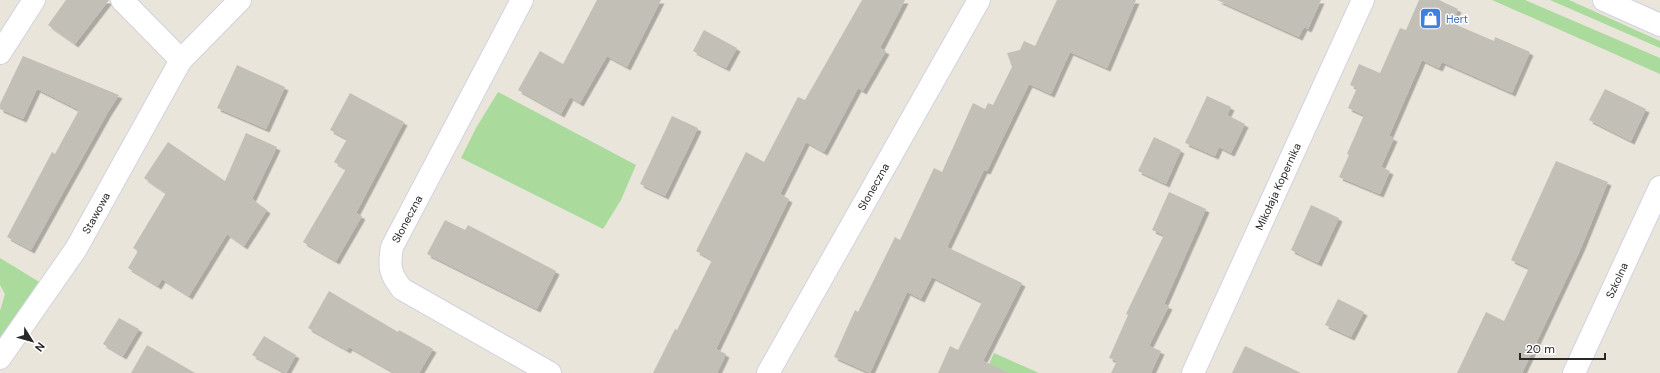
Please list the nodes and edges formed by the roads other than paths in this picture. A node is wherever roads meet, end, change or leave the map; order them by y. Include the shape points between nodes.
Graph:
1 (34, 0) edge
2 (122, 0) edge
3 (240, 0) edge
4 (522, 0) edge
5 (979, 0) edge
6 (1363, 0) edge
7 (1604, 0) edge
8 (1660, 24) edge
9 (0, 53) edge
10 (181, 60) junction
11 (1660, 187) edge
12 (0, 358) edge
13 (550, 373) edge
14 (768, 373) edge
15 (1193, 373) edge
16 (1574, 373) edge

1 - 9 street
2 - 10 street
3 - 10 street, Stawowa
4 - 13 street, Słoneczna via 392,247 390,264 393,278 402,289
5 - 14 street, Słoneczna
6 - 15 street, Mikołaja Kopernika
7 - 8 street
10 - 12 street, Stawowa via 76,249
11 - 16 street, Szkolna

